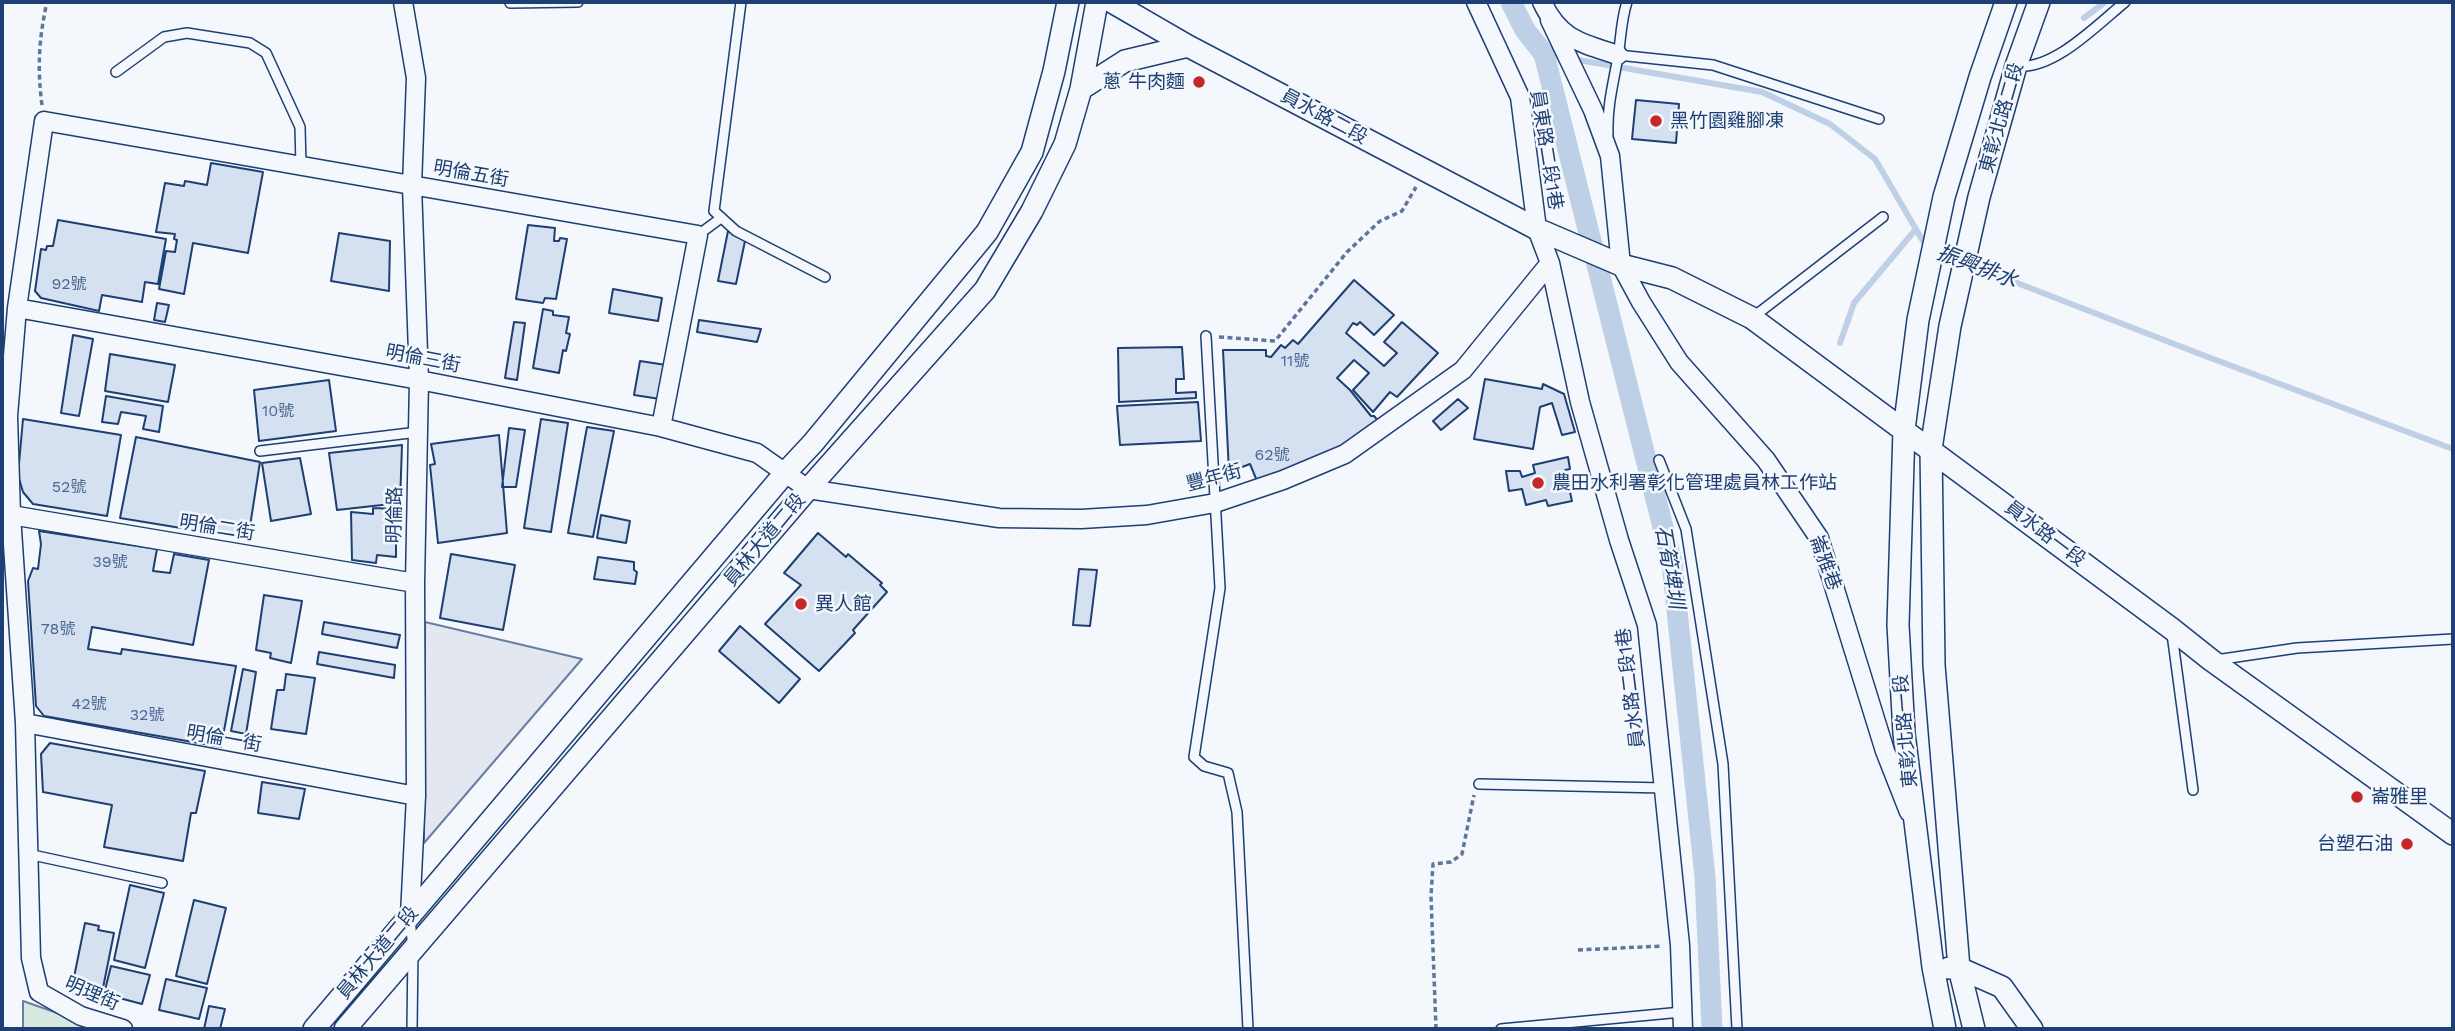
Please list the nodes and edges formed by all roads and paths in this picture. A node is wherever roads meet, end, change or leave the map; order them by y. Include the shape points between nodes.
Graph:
1 (47, 2) edge
2 (402, 2) edge
3 (578, 2) edge
4 (741, 2) edge
5 (1068, 2) edge
6 (1097, 2) edge
7 (1112, 2) edge
8 (1476, 2) edge
9 (1542, 2) edge
10 (1627, 2) edge
11 (2006, 2) edge
12 (2039, 2) edge
13 (2125, 2) edge
14 (510, 3) edge
15 (1550, 20) junction
16 (1188, 46) junction
17 (1618, 55) junction
18 (2015, 66) junction
19 (116, 72) dead end
20 (1081, 89) junction
21 (1600, 110) junction
22 (1879, 119) dead end
23 (44, 121) junction
24 (300, 166) junction
25 (1425, 171) junction
26 (412, 186) junction
27 (1883, 217) dead end
28 (721, 218) junction
29 (1537, 229) junction
30 (698, 235) junction
31 (1550, 263) junction
32 (1621, 265) junction
33 (825, 277) dead end
34 (17, 308) junction
35 (1752, 318) junction
36 (1206, 336) joint
37 (419, 380) junction
38 (661, 427) junction
39 (1904, 430) junction
40 (418, 432) junction
41 (1931, 449) junction
42 (260, 450) dead end
43 (1659, 460) dead end
44 (785, 473) junction
45 (808, 489) junction
46 (1215, 503) junction
47 (11, 515) junction
48 (415, 583) junction
49 (2172, 629) junction
50 (2453, 639) edge
51 (2211, 660) junction
52 (25, 723) junction
53 (1479, 784) joint
54 (1664, 788) junction
55 (2193, 790) dead end
56 (416, 796) junction
57 (1915, 827) junction
58 (2453, 834) edge
59 (28, 855) junction
60 (162, 883) dead end
61 (410, 915) junction
62 (1680, 945) junction
63 (413, 949) junction
64 (1578, 950) dead end
65 (1933, 967) junction
66 (1959, 968) junction
67 (1682, 1021) edge
68 (123, 1029) edge
69 (314, 1029) edge
70 (345, 1029) edge
71 (412, 1029) edge
72 (1248, 1029) edge
73 (1436, 1029) edge
74 (1501, 1029) edge
75 (1738, 1029) edge
76 (1945, 1029) edge
77 (1974, 1029) edge
78 (2032, 1029) edge

1 - 23 path via 37,73
2 - 26 street, 明倫路 via 416,78
3 - 14 lane
4 - 28 lane via 713,211
5 - 44 street, 員林大道二段 via 1031,152 987,232
6 - 20 street, 員林大道二段
7 - 16 street, 員水路二段
8 - 29 street, 員東路二段1巷 via 1520,97
9 - 15 street
10 - 17 lane
11 - 39 street, 東彰北路二段 via 1944,197 1918,320
12 - 18 street, 東彰北路二段
13 - 18 lane via 2049,59 2030,68
15 - 17 street via 1574,41
15 - 21 street
16 - 20 street via 1125,61
16 - 25 street, 員水路二段
17 - 21 lane
17 - 22 lane via 1713,65
18 - 41 street, 東彰北路二段 via 1950,326
19 - 24 lane via 164,37 187,33 250,43 266,53 300,127
20 - 45 street, 員林大道二段 via 1065,145 985,290
21 - 32 street via 1610,156
23 - 24 street, 明倫五街
23 - 34 street, 明理街
24 - 26 street, 明倫五街
25 - 29 street, 員水路二段
25 - 36 path via 1402,211 1380,221 1347,252 1275,341
26 - 30 street, 明倫五街
26 - 37 street, 明倫路
27 - 35 lane
28 - 30 lane
28 - 33 lane via 736,231
29 - 31 street, 員水路二段1巷
29 - 32 street, 員水路二段
30 - 38 street
31 - 46 street, 豐年街 via 1463,370 1345,454
31 - 54 street, 員水路二段1巷 via 1580,402 1647,625
32 - 35 street, 員水路一段 via 1672,278
32 - 57 street, 崙雅巷 via 1679,362 1766,460 1819,538 1885,751
34 - 37 street, 明倫三街
34 - 47 street, 明理街 via 8,416
35 - 39 street, 員水路一段
36 - 46 lane
37 - 38 street, 明倫三街
37 - 40 street, 明倫路
38 - 44 street, 明倫三街 via 757,453
39 - 41 street, 員水路一段
39 - 57 street, 東彰北路一段 via 1898,625 1903,733
40 - 42 lane
40 - 48 street, 明倫路
41 - 49 street, 員水路一段
41 - 66 street, 東彰北路一段 via 1934,665
43 - 75 lane via 1686,529 1723,764
44 - 45 street, 明倫三街
44 - 61 street, 員林大道二段
45 - 46 street, 豐年街 via 999,518 1134,516
45 - 63 street, 員林大道二段
46 - 72 lane via 1220,588 1194,757 1204,766 1228,773 1237,812
47 - 48 street, 明倫二街
47 - 52 street, 明理街
48 - 56 street, 明倫路
49 - 51 street, 員水路一段
49 - 55 lane
50 - 51 lane via 2297,649
51 - 58 street, 員水路一段
52 - 56 street, 明倫一街
52 - 59 street, 明理街
53 - 54 lane
53 - 73 path via 1462,854 1451,862 1433,864
54 - 62 street, 員水路二段1巷
56 - 61 street, 明倫路
57 - 65 street, 東彰北路一段
59 - 60 lane
59 - 68 street, 明理街 via 31,958 39,992 81,1016
61 - 63 lane, 明倫路
61 - 69 street, 員林大道二段
62 - 64 path
62 - 67 street, 員水路二段1巷
63 - 70 street, 員林大道二段
63 - 71 lane, 明倫路
65 - 66 street
65 - 76 street, 東彰北路一段
66 - 77 street, 東彰北路一段
66 - 78 street via 2002,987
67 - 74 lane

